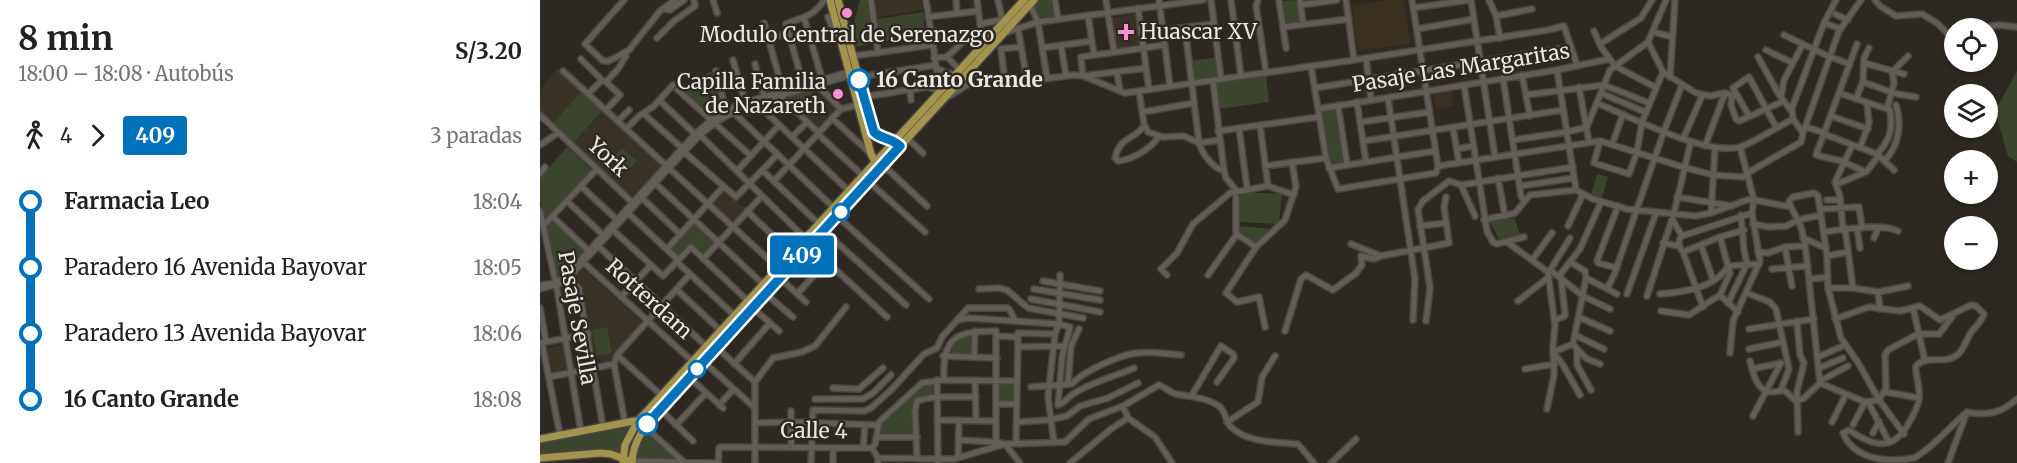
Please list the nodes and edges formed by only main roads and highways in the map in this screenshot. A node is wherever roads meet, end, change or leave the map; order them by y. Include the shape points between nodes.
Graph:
1 (830, 0) edge
2 (837, 0) edge
3 (1029, 1) edge
4 (855, 73) junction
5 (961, 73) junction
6 (897, 143) junction
7 (874, 162) junction
8 (883, 165) junction
9 (726, 324) junction
10 (733, 330) junction
11 (637, 422) junction
12 (645, 427) junction
13 (540, 439) edge
14 (541, 460) edge
15 (623, 461) edge
16 (632, 462) edge

1 - 4 main road
2 - 4 main road
3 - 5 main road via 1006,32
3 - 5 main road via 1002,22
4 - 6 main road via 874,132
4 - 7 main road via 858,105
5 - 6 main road via 940,91
5 - 6 main road via 942,100 907,138
6 - 7 main road
6 - 8 main road
7 - 8 main road
7 - 9 main road
8 - 10 main road
9 - 10 main road
9 - 11 main road
10 - 12 main road
11 - 12 main road
11 - 13 main road
11 - 15 main road via 627,438
12 - 16 main road via 635,443
14 - 15 main road via 600,453
15 - 16 main road

